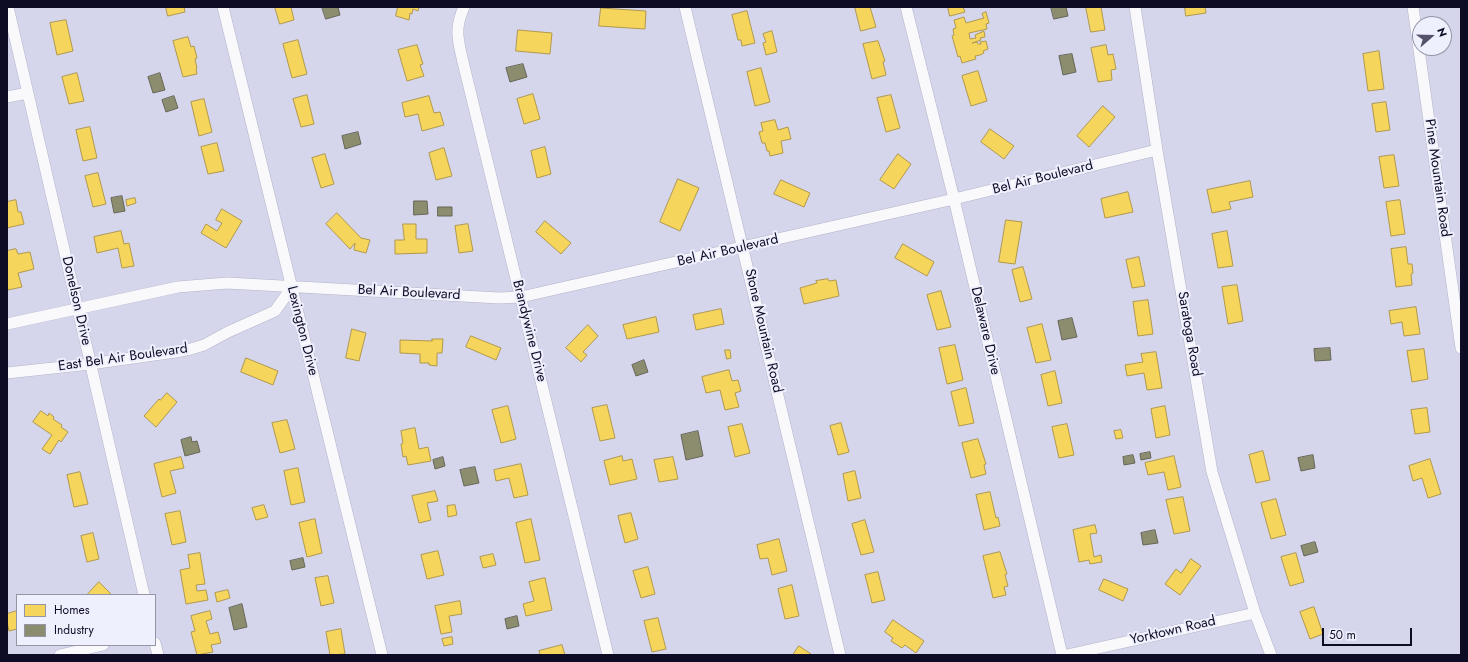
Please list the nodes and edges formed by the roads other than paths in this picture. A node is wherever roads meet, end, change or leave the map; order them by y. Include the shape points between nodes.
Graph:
1 (8, 7) edge
2 (223, 7) edge
3 (464, 7) edge
4 (685, 7) edge
5 (906, 7) edge
6 (1135, 7) edge
7 (1413, 7) edge
8 (28, 93) junction
9 (7, 97) edge
10 (1157, 150) junction
11 (954, 199) junction
12 (742, 247) junction
13 (292, 287) junction
14 (521, 297) junction
15 (78, 309) junction
16 (7, 324) edge
17 (1461, 348) edge
18 (90, 364) junction
19 (7, 373) edge
20 (144, 594) edge
21 (1255, 613) junction
22 (99, 646) edge
23 (60, 655) edge
24 (382, 655) edge
25 (608, 655) edge
26 (840, 655) edge
27 (1062, 655) edge
28 (1067, 655) edge
29 (1271, 655) edge

1 - 8 street, Donelson Drive
2 - 13 street, Lexington Drive
3 - 14 street, Brandywine Drive via 458,19 457,36
4 - 12 street, Stone Mountain Road
5 - 11 street, Delaware Drive
6 - 10 street, Saratoga Road
7 - 17 street, Pine Mountain Road
8 - 9 street
8 - 15 street, Donelson Drive
10 - 11 street, Bel Air Boulevard
10 - 21 street, Saratoga Road via 1212,472
11 - 12 street, Bel Air Boulevard
11 - 27 street, Delaware Drive
12 - 14 street, Bel Air Boulevard
12 - 26 street, Stone Mountain Road
13 - 14 street, Bel Air Boulevard
13 - 15 street, Bel Air Boulevard via 227,283 178,287
13 - 18 street, East Bel Air Boulevard via 275,311 204,344 175,352
13 - 24 street, Lexington Drive
14 - 25 street, Brandywine Drive
15 - 16 street, Bel Air Boulevard
15 - 18 street, Donelson Drive
18 - 19 street, East Bel Air Boulevard
18 - 20 street, Donelson Drive
21 - 28 street, Yorktown Road
21 - 29 street, Saratoga Road
22 - 23 street

